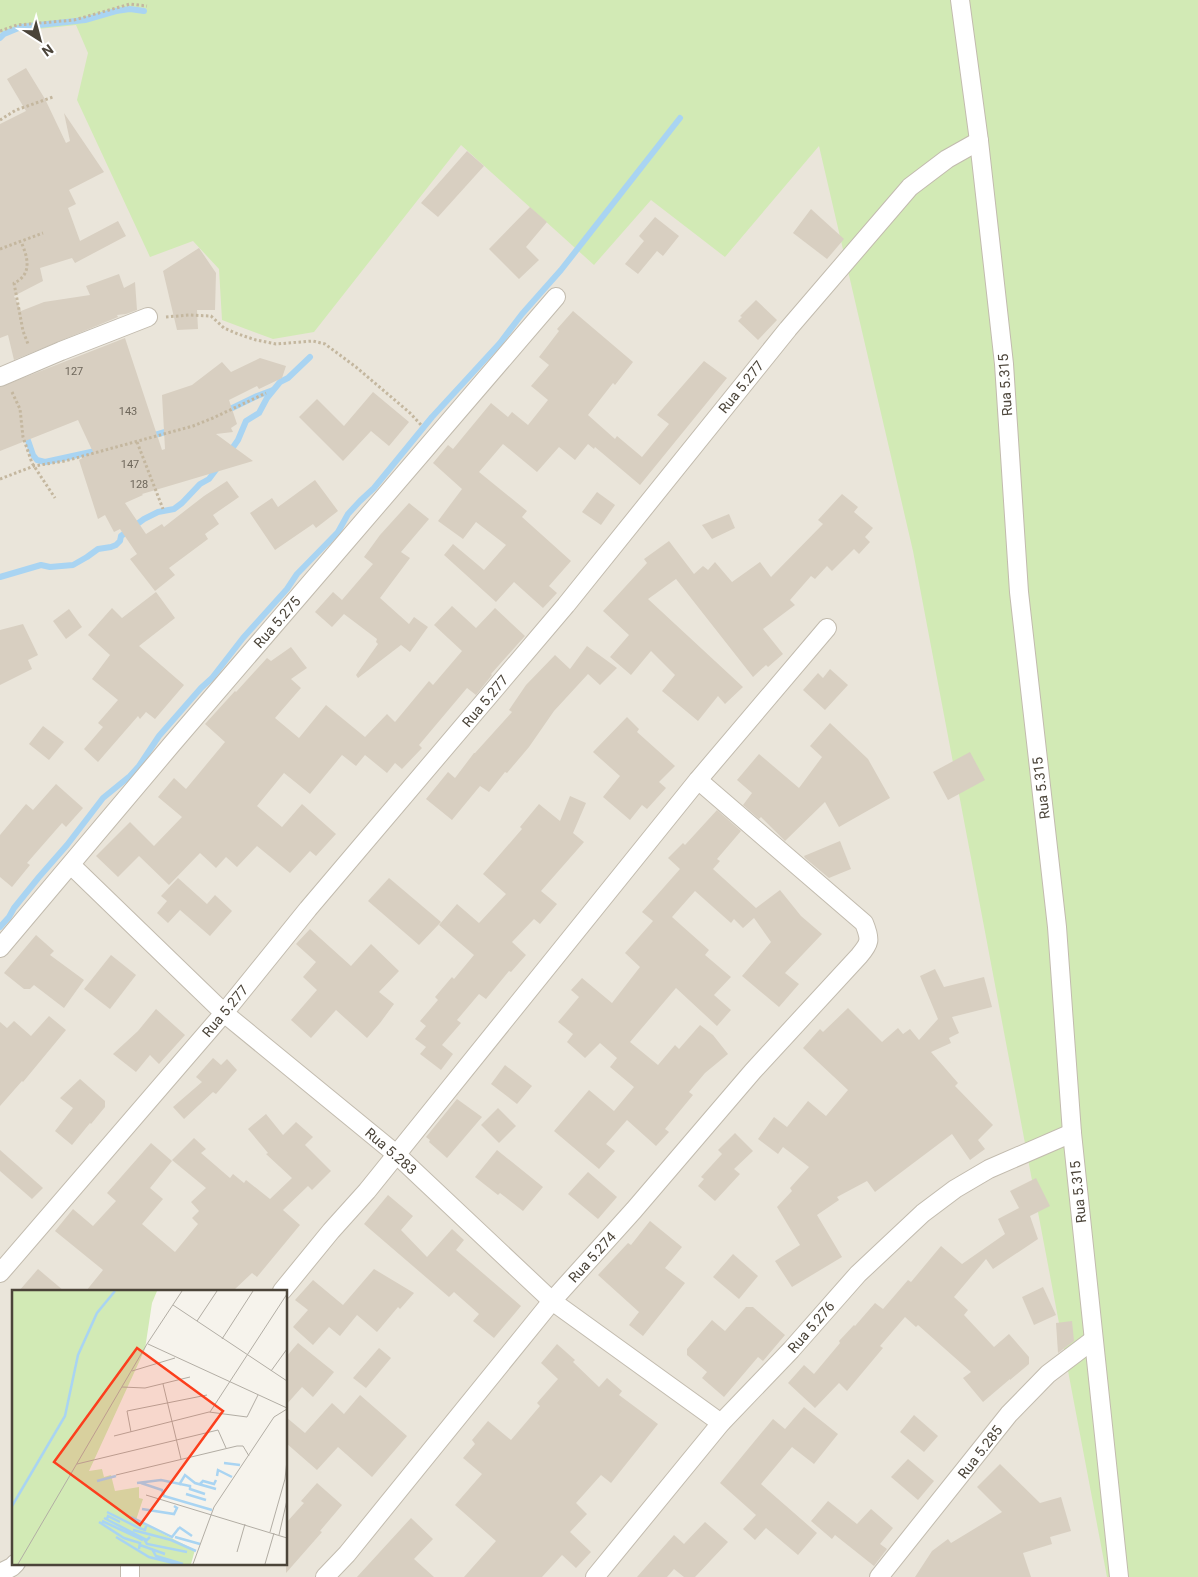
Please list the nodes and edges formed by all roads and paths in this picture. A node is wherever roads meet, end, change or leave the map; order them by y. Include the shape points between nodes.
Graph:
1 (960, 0) edge
2 (147, 6) dead end
3 (0, 31) edge
4 (52, 97) dead end
5 (0, 120) edge
6 (979, 142) junction
7 (43, 233) dead end
8 (22, 244) dead end
9 (0, 249) edge
10 (556, 297) dead end
11 (148, 317) joint
12 (35, 362) junction
13 (2, 377) edge
14 (266, 392) dead end
15 (438, 434) junction
16 (137, 442) junction
17 (34, 466) junction
18 (0, 479) edge
19 (55, 498) dead end
20 (163, 509) dead end
21 (827, 628) dead end
22 (698, 780) junction
23 (71, 865) junction
24 (0, 948) edge
25 (224, 1013) junction
26 (1072, 1133) junction
27 (396, 1154) junction
28 (0, 1273) edge
29 (283, 1290) edge
30 (552, 1301) junction
31 (1093, 1340) junction
32 (721, 1423) junction
33 (15, 1564) edge
34 (130, 1564) edge
35 (0, 1573) edge
36 (130, 1577) edge
37 (325, 1577) edge
38 (595, 1577) edge
39 (879, 1577) edge
40 (1119, 1577) edge

1 - 6 street, Rua 5.315
2 - 3 path via 130,4 74,20 17,25
4 - 5 path via 16,110
6 - 25 street, Rua 5.277 via 947,159 910,187 788,329 566,606 308,909
6 - 26 street, Rua 5.315 via 1004,364 1019,592 1057,927
7 - 9 path
8 - 12 path via 28,264 20,280 14,283 23,331
10 - 15 street, Rua 5.275
11 - 12 street
11 - 15 path via 211,316 224,328 256,340 276,344 313,341 325,344 422,426
12 - 13 street
13 - 17 path via 20,409 23,437
14 - 16 path via 213,418
15 - 23 street, Rua 5.275
16 - 17 path
16 - 20 path
17 - 18 path
17 - 19 path
21 - 22 street
22 - 27 street
22 - 30 street, Rua 5.274 via 864,923 869,935 868,945
23 - 24 street, Rua 5.275
23 - 25 street, Rua 5.283
25 - 27 street, Rua 5.283
25 - 28 street, Rua 5.277
26 - 31 street, Rua 5.315
26 - 32 street, Rua 5.276 via 989,1169 923,1213 858,1274
27 - 29 street
27 - 30 street, Rua 5.283
30 - 32 street, Rua 5.283
30 - 37 street, Rua 5.274
31 - 39 street, Rua 5.285 via 1048,1374 1022,1400
31 - 40 street, Rua 5.315
32 - 38 street, Rua 5.276
33 - 35 street
34 - 36 street

